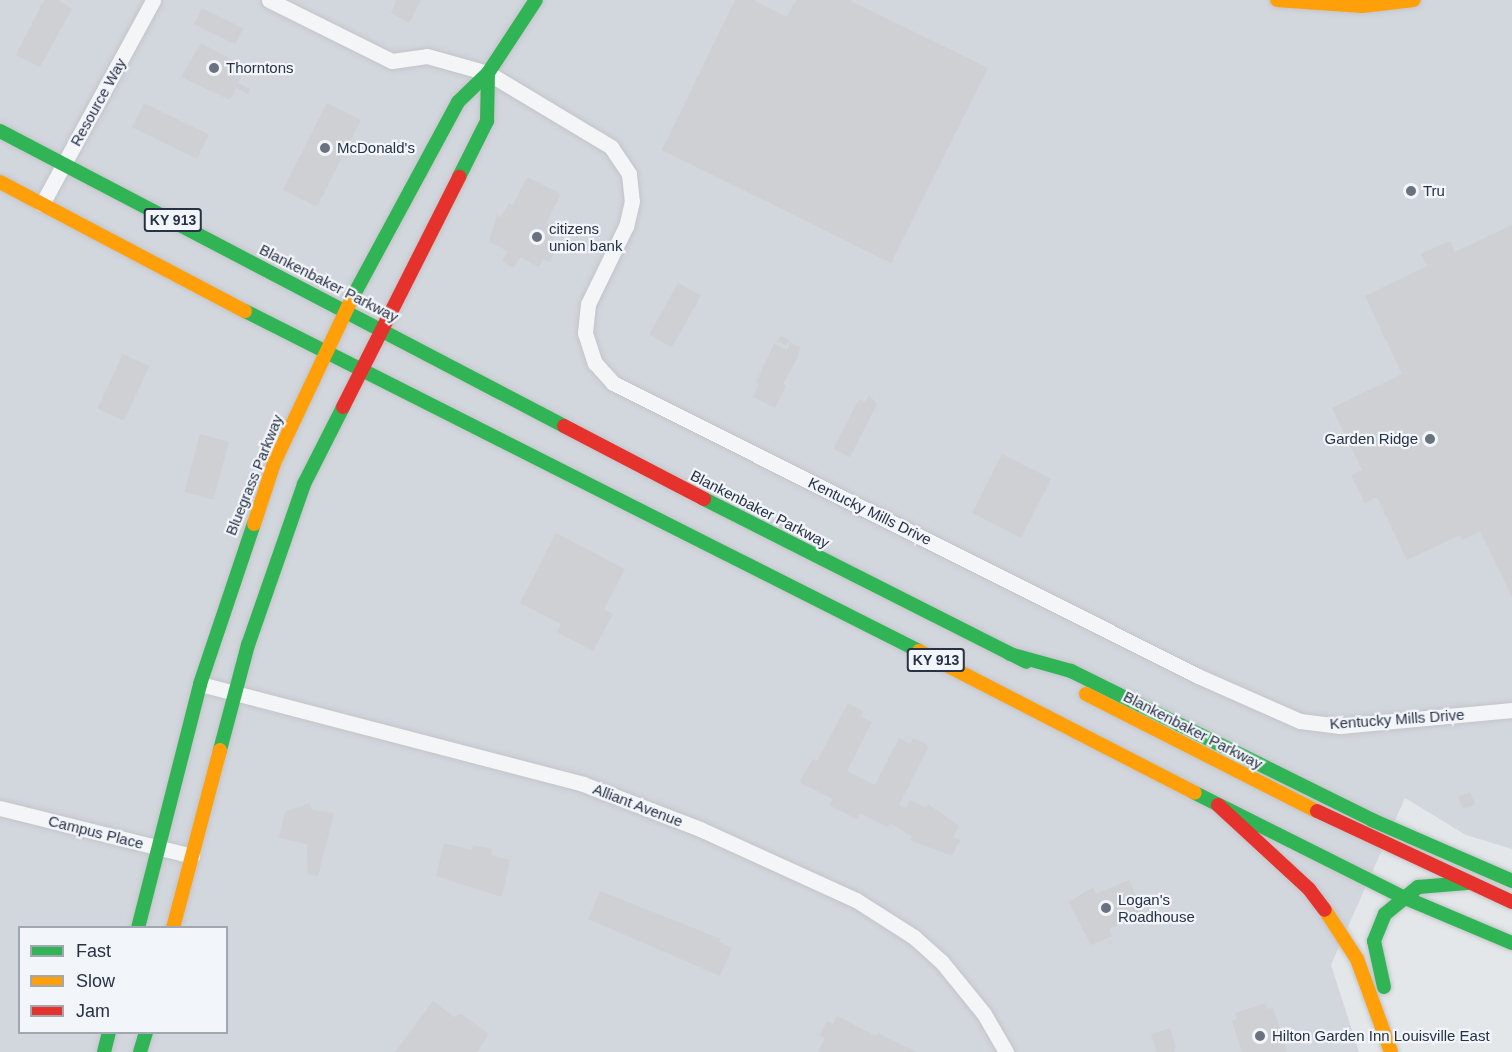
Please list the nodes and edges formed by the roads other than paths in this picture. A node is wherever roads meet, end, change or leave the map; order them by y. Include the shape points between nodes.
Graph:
1 (153, 0) edge
2 (536, 0) edge
3 (1277, 0) edge
4 (1414, 0) edge
5 (275, 1) edge
6 (488, 73) junction
7 (0, 130) edge
8 (62, 163) junction
9 (0, 182) edge
10 (42, 204) junction
11 (345, 311) junction
12 (383, 330) junction
13 (326, 352) junction
14 (363, 371) junction
15 (1010, 654) junction
16 (200, 684) junction
17 (235, 694) junction
18 (1512, 710) edge
19 (1218, 805) junction
20 (0, 808) edge
21 (159, 847) junction
22 (192, 856) junction
23 (1512, 881) edge
24 (1467, 883) junction
25 (1403, 897) junction
26 (1512, 902) edge
27 (138, 926) edge
28 (173, 926) edge
29 (1512, 943) edge
30 (108, 1034) edge
31 (146, 1034) edge
32 (104, 1052) edge
33 (141, 1052) edge
34 (1006, 1052) edge
35 (1391, 1052) edge
36 (1401, 1052) edge

1 - 8 street, Resource Way via 88,125
2 - 6 main road, Bluegrass Parkway
3 - 4 main road via 1362,6
5 - 6 street via 392,61 427,56
6 - 11 main road, Bluegrass Parkway via 458,102
6 - 12 main road via 487,121
6 - 18 street, Kentucky Mills Drive via 601,139 620,157 629,174 632,201 626,226 593,292 585,319 595,363 613,383 1198,676 1300,722 1340,726
7 - 8 main road, Blankenbaker Parkway / KY 913
8 - 10 street, Resource Way
8 - 11 main road, Blankenbaker Parkway / KY 913
9 - 10 main road, KY 913
10 - 13 main road, KY 913
11 - 12 main road, Blankenbaker Parkway / KY 913
11 - 13 main road, Bluegrass Parkway
12 - 14 main road
12 - 15 main road, Blankenbaker Parkway / KY 913
13 - 14 main road, KY 913
13 - 16 main road, Bluegrass Parkway via 274,463
14 - 17 main road via 304,484
14 - 19 main road, KY 913 via 737,557
15 - 23 main road via 1071,671 1372,820
15 - 24 main road, Blankenbaker Parkway / KY 913
16 - 17 street, Alliant Avenue
16 - 21 main road, Bluegrass Parkway
17 - 22 main road
17 - 34 street, Alliant Avenue via 583,784 700,829 856,900 914,937 940,961 984,1014
19 - 25 main road, KY 913
19 - 35 main road via 1309,889 1336,926 1357,959
20 - 21 street, Campus Place
21 - 22 street, Campus Place
21 - 27 main road, Bluegrass Parkway
22 - 28 main road
24 - 25 main road via 1418,886
24 - 26 main road, Blankenbaker Parkway / KY 913
25 - 29 main road, KY 913
25 - 36 main road via 1385,914 1374,941
30 - 32 main road
31 - 33 main road

